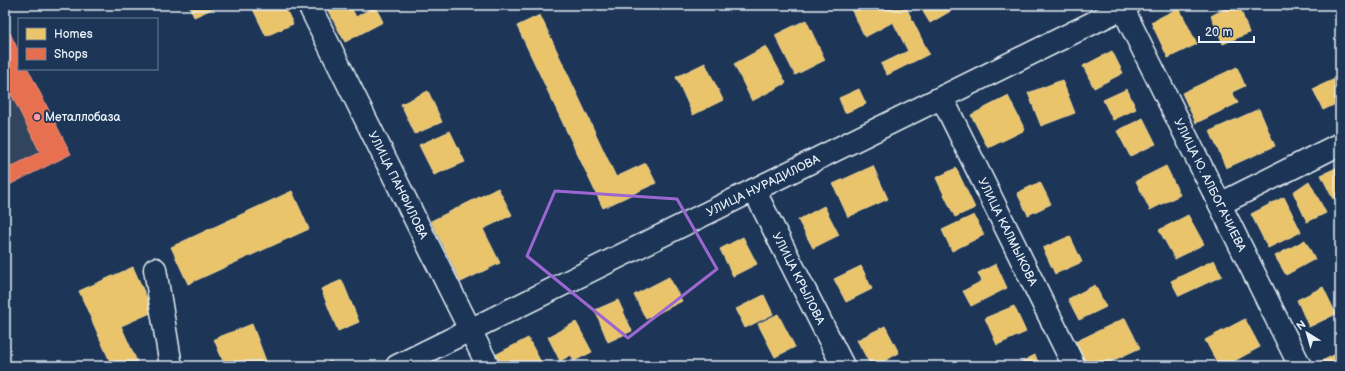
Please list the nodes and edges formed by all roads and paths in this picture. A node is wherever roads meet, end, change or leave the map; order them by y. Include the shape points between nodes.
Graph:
1 (309, 5) edge
2 (1124, 6) edge
3 (942, 98) junction
4 (1340, 144) edge
5 (754, 190) junction
6 (1220, 204) junction
7 (155, 269) dead end
8 (470, 330) junction
9 (171, 366) edge
10 (397, 366) edge
11 (488, 366) edge
12 (843, 366) edge
13 (1074, 366) edge
14 (1300, 366) edge

1 - 8 street, УЛИЦА ПАНФИЛОВА
2 - 3 street, УЛИЦА НУРАДИЛОВА
2 - 6 street, УЛИЦА Ю. АЛБОГАЧИЕВА
3 - 5 street, УЛИЦА НУРАДИЛОВА
3 - 13 street, УЛИЦА КАЛМЫКОВА
4 - 6 street
5 - 8 street, УЛИЦА НУРАДИЛОВА
5 - 12 street, УЛИЦА КРЫЛОВА
6 - 14 street, УЛИЦА Ю. АЛБОГАЧИЕВА
7 - 9 street
8 - 10 street, УЛИЦА НУРАДИЛОВА
8 - 11 street, УЛИЦА ПАНФИЛОВА

